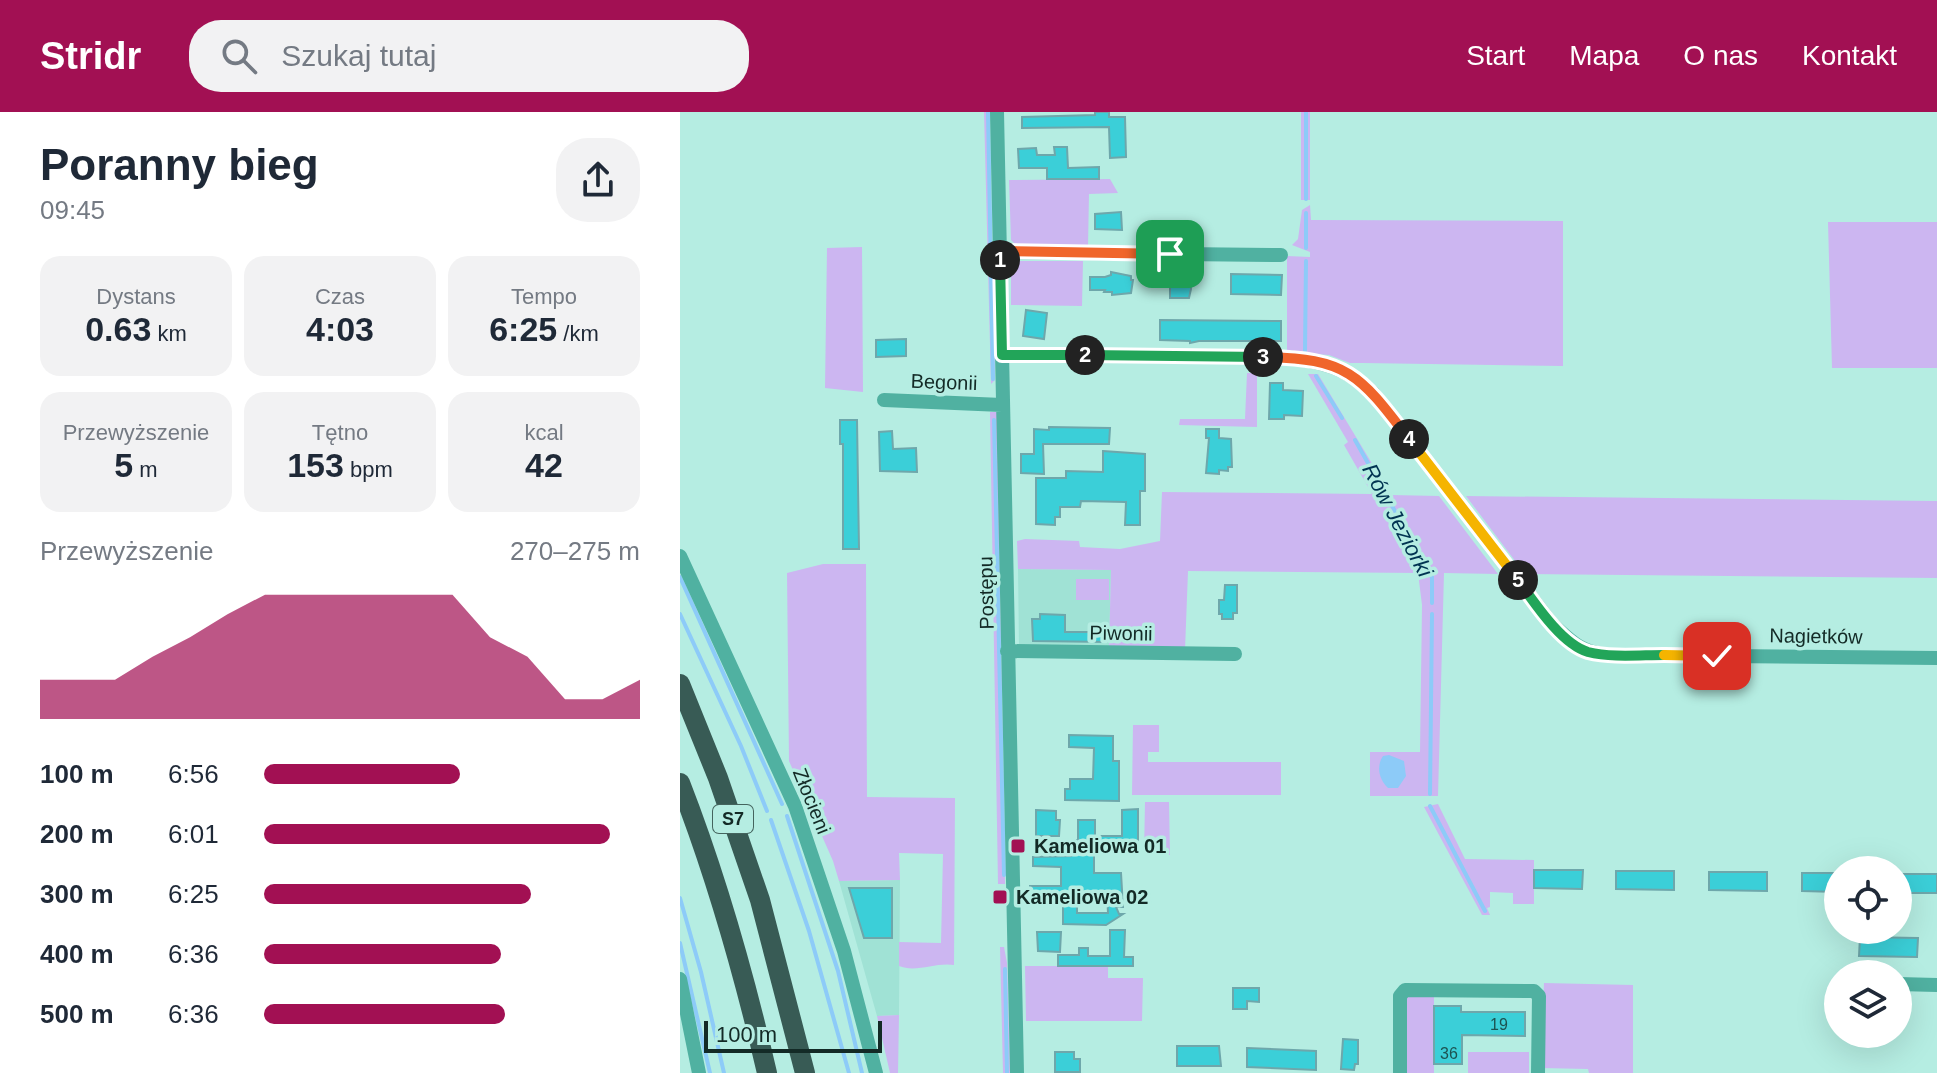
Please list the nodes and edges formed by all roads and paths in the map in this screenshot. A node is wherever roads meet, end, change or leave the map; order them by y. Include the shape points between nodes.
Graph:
1 (997, 112) edge
2 (1000, 252) junction
3 (1281, 255) dead end
4 (1002, 359) junction
5 (884, 400) dead end
6 (1002, 405) junction
7 (680, 556) edge
8 (1007, 651) junction
9 (1235, 654) dead end
10 (1937, 658) edge
11 (680, 684) edge
12 (680, 783) edge
13 (680, 979) edge
14 (1912, 984) edge
15 (1937, 985) edge
16 (699, 1073) edge
17 (767, 1073) edge
18 (805, 1073) edge
19 (876, 1073) edge
20 (1017, 1073) edge
21 (1400, 1073) edge
22 (1538, 1073) edge

1 - 2 street, Postępu
2 - 3 street
2 - 4 street, Postępu
4 - 6 street, Postępu
4 - 10 street, Nagietków via 1287,357 1346,371 1373,393 1552,624 1580,649 1607,655
5 - 6 street, Begonii
6 - 8 street, Postępu
7 - 19 street, Złocieni via 795,806 844,951
8 - 9 street, Piwonii
8 - 20 street, Postępu
11 - 18 highway, S7 via 760,900
12 - 17 highway, S7 via 737,951
13 - 16 street
14 - 15 street
21 - 22 street via 1405,990 1537,994

